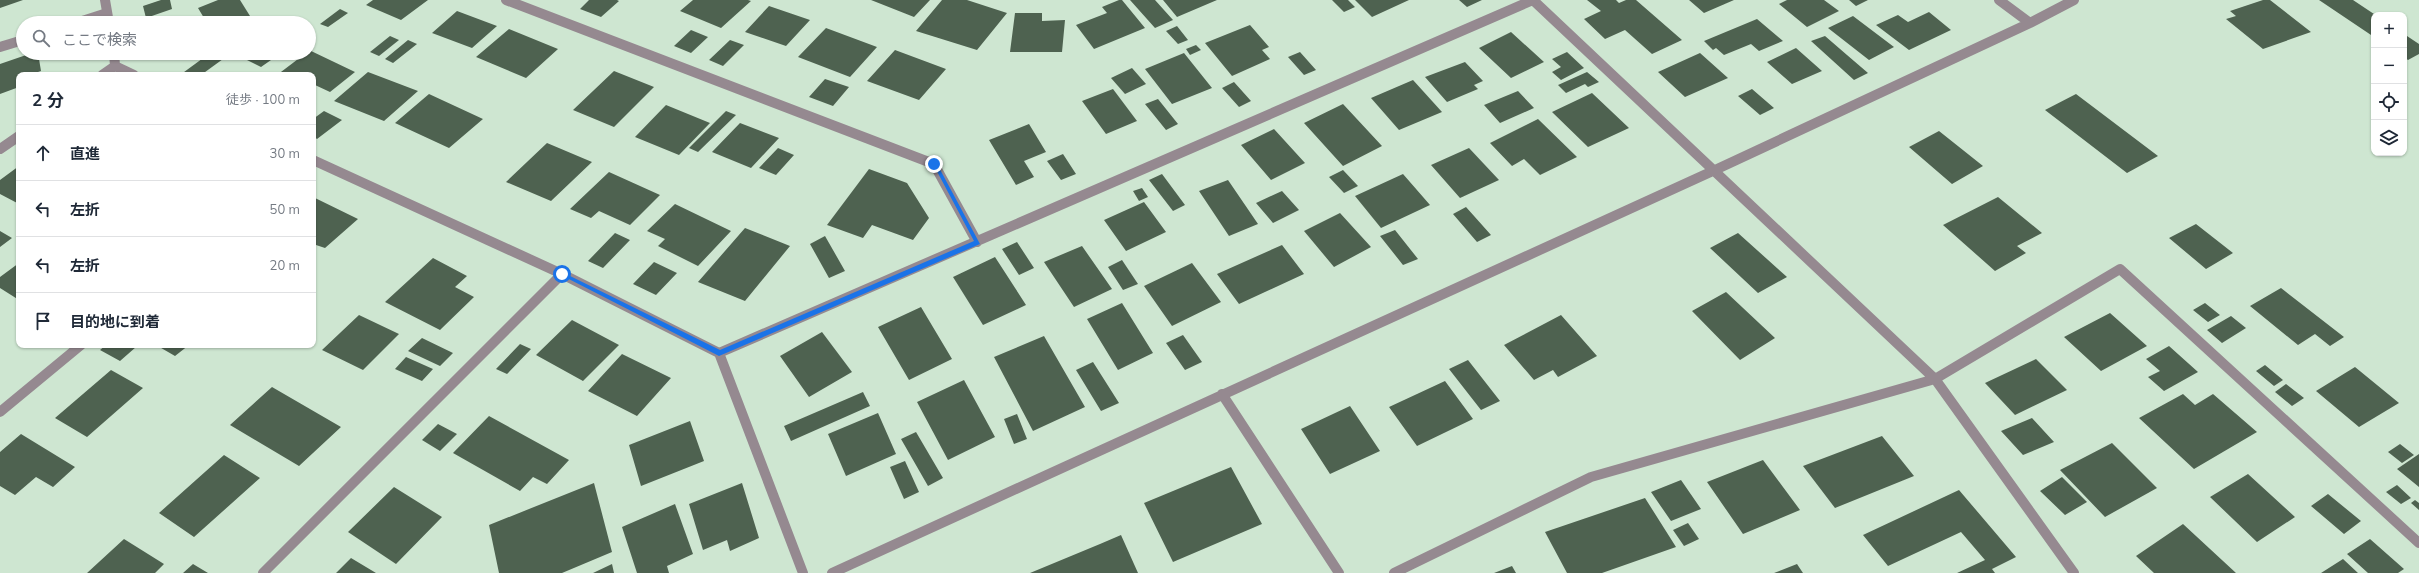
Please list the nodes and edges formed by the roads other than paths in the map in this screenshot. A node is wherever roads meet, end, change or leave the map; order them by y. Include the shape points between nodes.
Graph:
1 (105, 0) edge
2 (506, 0) edge
3 (1533, 0) edge
4 (1999, 0) edge
5 (2074, 0) edge
6 (107, 13) junction
7 (98, 16) edge
8 (108, 16) edge
9 (2030, 23) junction
10 (16, 42) edge
11 (0, 47) edge
12 (115, 60) edge
13 (115, 66) junction
14 (106, 72) edge
15 (128, 72) edge
16 (16, 138) edge
17 (0, 150) edge
18 (316, 161) edge
19 (1715, 170) junction
20 (977, 242) junction
21 (562, 274) junction
22 (76, 348) edge
23 (719, 353) junction
24 (1935, 379) junction
25 (1222, 394) junction
26 (0, 412) edge
27 (2419, 544) edge
28 (263, 573) edge
29 (803, 573) edge
30 (832, 573) edge
31 (1339, 573) edge
32 (1394, 573) edge
33 (2074, 573) edge

1 - 6 street
2 - 20 street via 934,164
3 - 19 street
3 - 20 street
4 - 9 street
5 - 9 street
6 - 7 street
6 - 8 street
9 - 19 street
10 - 11 street
12 - 13 street
13 - 14 street
13 - 15 street
16 - 17 street
18 - 21 street
19 - 24 street
19 - 25 street
20 - 23 street
21 - 23 street
21 - 28 street
22 - 26 street
23 - 29 street
24 - 27 street via 2120,269
24 - 32 street via 1592,477
24 - 33 street
25 - 30 street
25 - 31 street

